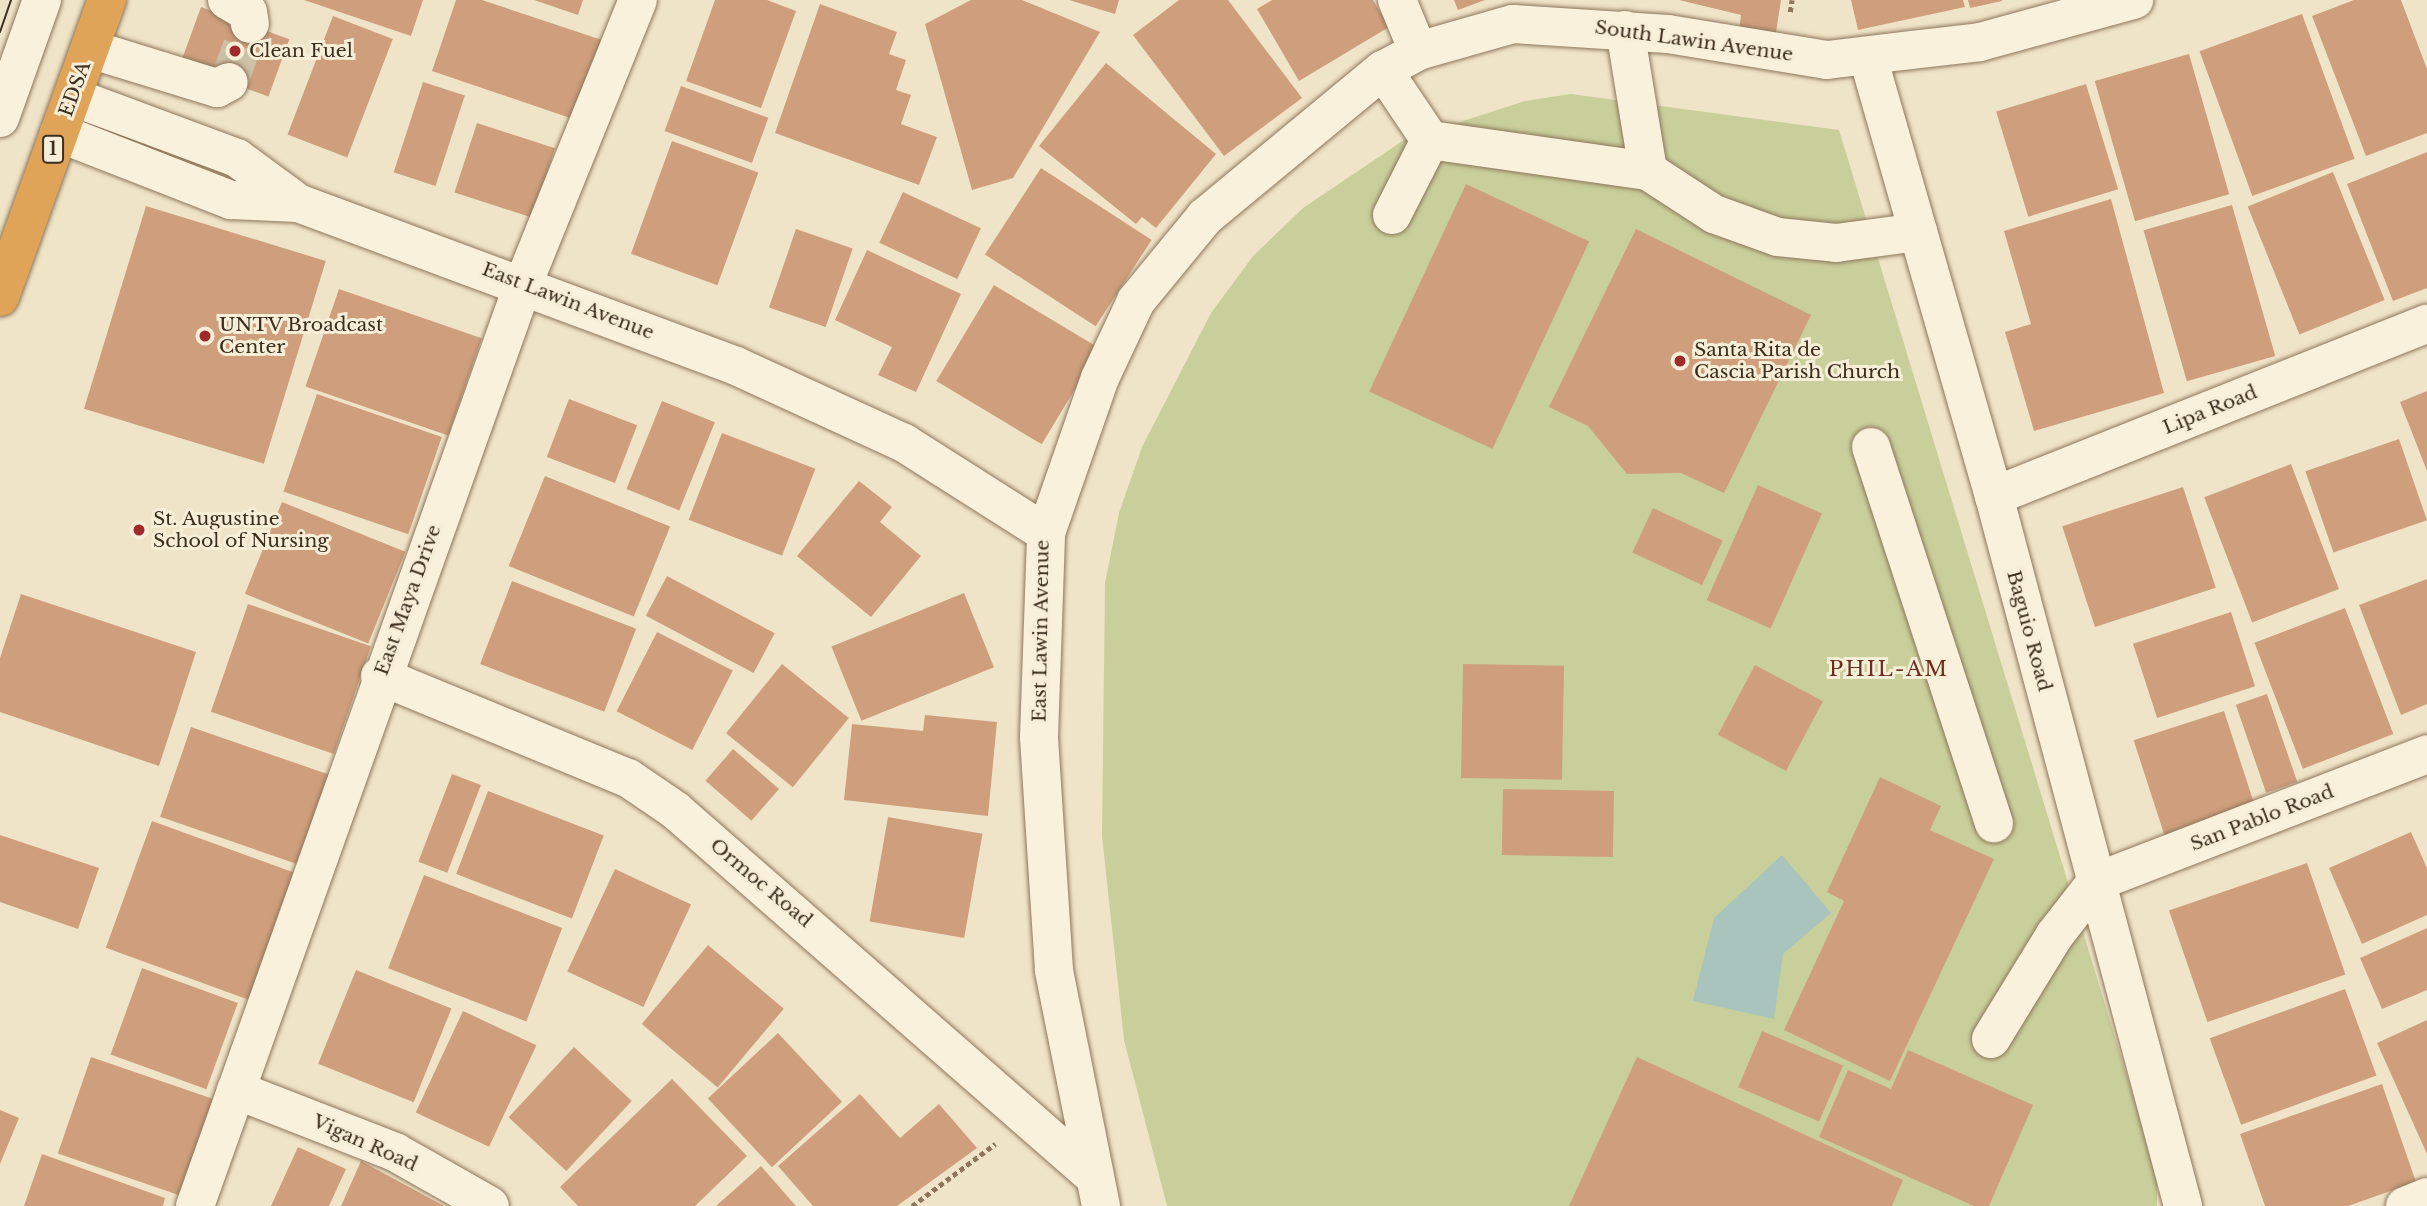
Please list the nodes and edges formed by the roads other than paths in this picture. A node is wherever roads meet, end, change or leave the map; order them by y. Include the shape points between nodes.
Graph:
1 (42, 0) edge
2 (107, 0) edge
3 (638, 0) edge
4 (1396, 0) edge
5 (2134, 0) edge
6 (1625, 30) junction
7 (90, 49) junction
8 (1418, 51) junction
9 (1868, 57) junction
10 (1383, 70) junction
11 (229, 82) dead end
12 (73, 97) junction
13 (0, 118) edge
14 (59, 133) junction
15 (1430, 140) junction
16 (1648, 171) junction
17 (298, 202) junction
18 (1392, 215) dead end
19 (1918, 232) junction
20 (524, 282) junction
21 (0, 297) edge
22 (2427, 324) edge
23 (1871, 447) dead end
24 (1994, 496) junction
25 (1046, 533) junction
26 (380, 676) junction
27 (2427, 754) edge
28 (1994, 823) dead end
29 (2096, 882) junction
30 (1991, 1039) dead end
31 (236, 1090) junction
32 (1096, 1189) edge
33 (2427, 1197) edge
34 (195, 1206) edge
35 (490, 1206) edge
36 (2183, 1206) edge
37 (2404, 1206) edge

1 - 13 street
2 - 7 highway, EDSA / 1
3 - 20 street, East Maya Drive
4 - 8 street
5 - 9 street, South Lawin Avenue via 1980,43
6 - 8 street, South Lawin Avenue via 1513,24
6 - 9 street, South Lawin Avenue via 1827,60
6 - 16 street
7 - 11 street via 217,88
7 - 12 highway, EDSA / 1
8 - 10 street, South Lawin Avenue
9 - 19 street, Baguio Road
10 - 15 street
10 - 25 street, South Lawin Avenue via 1236,187 1136,301 1100,378
12 - 14 highway, EDSA / 1
12 - 17 street, East Lawin Avenue via 237,158
14 - 17 street, East Lawin Avenue via 231,200
14 - 21 highway, EDSA / 1
15 - 16 street
15 - 18 street
16 - 19 street via 1714,214 1778,237 1836,243
17 - 20 street, East Lawin Avenue
19 - 24 street, Baguio Road
20 - 25 street, East Lawin Avenue via 736,366 904,443
20 - 26 street, East Maya Drive
22 - 24 street, Lipa Road
23 - 28 street
24 - 29 street, Baguio Road
25 - 32 street, East Lawin Avenue via 1039,737 1054,970
26 - 31 street, East Maya Drive
26 - 32 street, Ormoc Road via 637,784 1031,1118
27 - 29 street, San Pablo Road
29 - 30 street via 2054,936
29 - 36 street, Baguio Road
31 - 34 street, East Maya Drive
31 - 35 street, Vigan Road via 395,1152
33 - 37 street

